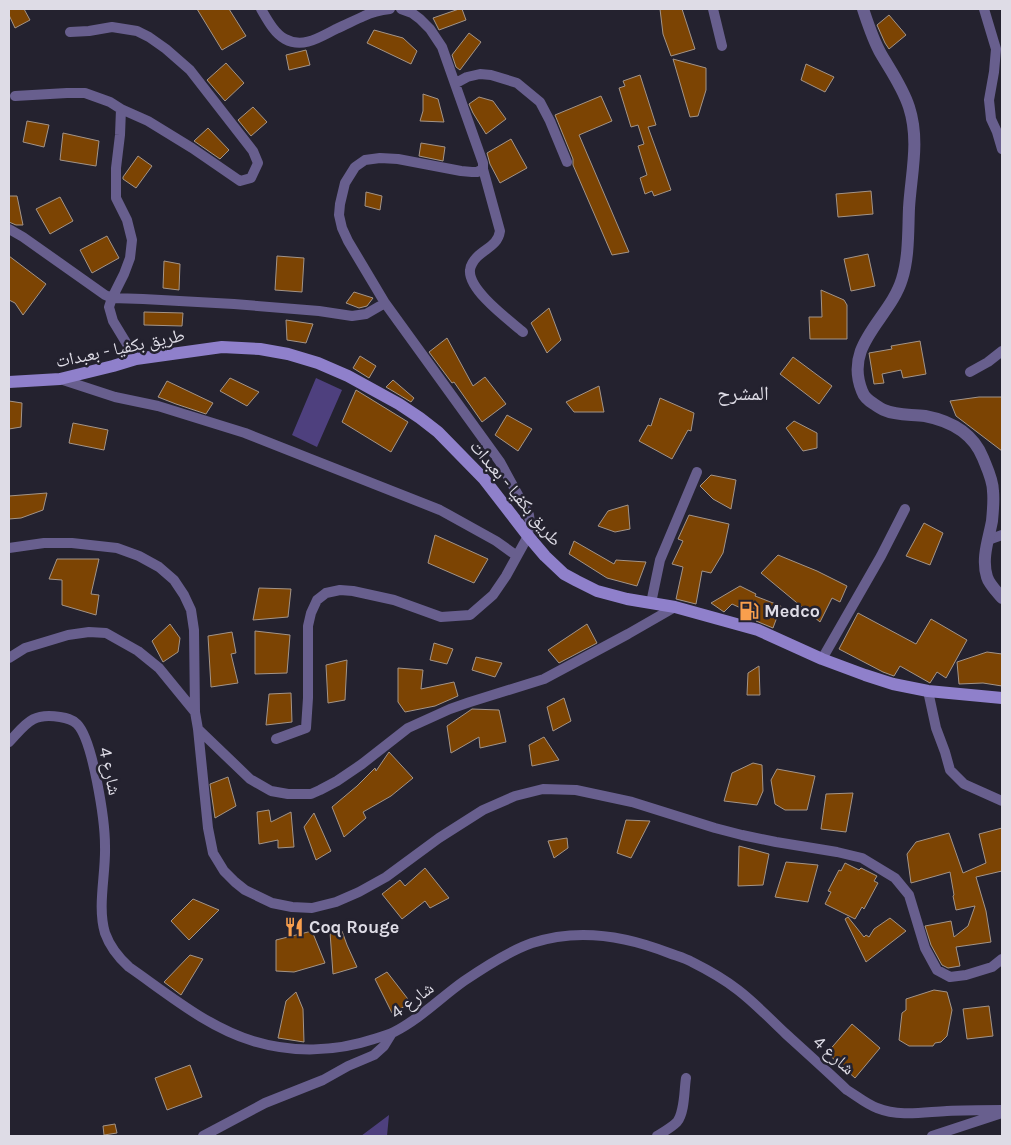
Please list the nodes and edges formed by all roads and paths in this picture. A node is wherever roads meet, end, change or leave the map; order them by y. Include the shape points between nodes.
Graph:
1 (261, 9) edge
2 (390, 9) edge
3 (401, 9) edge
4 (713, 9) edge
5 (863, 9) edge
6 (984, 9) edge
7 (70, 32) dead end
8 (722, 46) dead end
9 (456, 83) junction
10 (15, 96) dead end
11 (121, 109) junction
12 (1002, 149) edge
13 (567, 162) dead end
14 (483, 169) junction
15 (9, 229) edge
16 (112, 298) junction
17 (384, 303) junction
18 (523, 332) dead end
19 (1002, 351) edge
20 (136, 359) junction
21 (970, 372) dead end
22 (60, 379) junction
23 (9, 382) edge
24 (697, 472) dead end
25 (905, 509) dead end
26 (1002, 535) edge
27 (528, 536) junction
28 (988, 540) junction
29 (9, 548) edge
30 (517, 556) junction
31 (1002, 598) edge
32 (650, 603) junction
33 (675, 607) junction
34 (10, 656) edge
35 (822, 659) junction
36 (928, 691) junction
37 (1002, 698) edge
38 (196, 712) junction
39 (198, 729) junction
40 (276, 739) dead end
41 (9, 742) edge
42 (1002, 801) edge
43 (1002, 959) edge
44 (392, 1033) junction
45 (686, 1078) dead end
46 (1002, 1112) edge
47 (203, 1136) edge
48 (656, 1136) edge
49 (932, 1136) edge

1 - 2 street via 284,39 301,43 310,42 370,13
3 - 9 street via 412,13 430,29 442,47
4 - 8 street
5 - 28 street via 880,52 909,106 915,152 902,280 862,347 857,371 859,381 862,393 884,410 940,420 974,441 993,488 994,504
6 - 12 street via 996,49 989,100 991,119
7 - 11 street via 112,28 137,30 166,49 190,70 253,151 258,163 254,173 251,178 240,181 148,121
9 - 13 street via 480,74 517,83 540,102
9 - 14 street via 484,163
10 - 11 street via 85,93
11 - 16 street via 116,198 132,240 130,258
14 - 17 street via 461,171 380,158 365,160 355,167 343,189 339,215 355,254
14 - 18 street via 500,231 497,240 477,257 470,271 480,293
15 - 16 street
16 - 17 street via 234,304 352,316 366,314
16 - 20 street via 109,307 113,321
17 - 27 street via 500,462 529,515
19 - 21 street
20 - 22 main road, طريق بكفيا - بعبدات
20 - 27 main road, طريق بكفيا - بعبدات via 222,347 260,348 311,361 348,376 399,404 438,432 484,479
22 - 23 main road, طريق بكفيا - بعبدات
22 - 30 street via 245,433 440,510
24 - 32 street via 660,560
25 - 35 street
26 - 28 street
27 - 30 street
27 - 32 main road, طريق بكفيا - بعبدات via 564,574 577,582 627,599
28 - 31 street via 985,554 987,578
29 - 38 street via 72,543 117,548 159,567 174,580 191,610
30 - 40 street via 492,595 470,615 441,616 394,600 353,591 331,591 322,595 314,606 308,626 306,728
32 - 33 main road, طريق بكفيا - بعبدات
33 - 35 main road, طريق بكفيا - بعبدات via 758,630
33 - 39 street via 544,679 450,709 408,728 362,764 311,794 288,794 260,785
34 - 38 street via 68,635 106,633 138,651 159,668
35 - 36 main road, طريق بكفيا - بعبدات via 893,684
36 - 37 main road, طريق بكفيا - بعبدات
36 - 42 street via 950,770 964,784
38 - 39 street
39 - 43 street via 213,853 224,871 245,890 292,908 312,908 359,892 483,810 515,796 544,789 576,790 632,802 742,835 862,858 896,878 909,896 925,948 937,970 950,977 966,975 992,968
41 - 44 street, شارع 4 via 28,721 44,715 71,719 78,724 93,763 102,817 105,933 115,953 129,967 216,1026 254,1041 291,1048 330,1048 359,1044
44 - 46 street, شارع 4 via 463,982 532,943 580,935 626,939 690,961 715,974 737,989 847,1090 876,1108 907,1114 972,1110
44 - 47 street via 374,1055 265,1103
45 - 48 street via 678,1120
46 - 49 street

